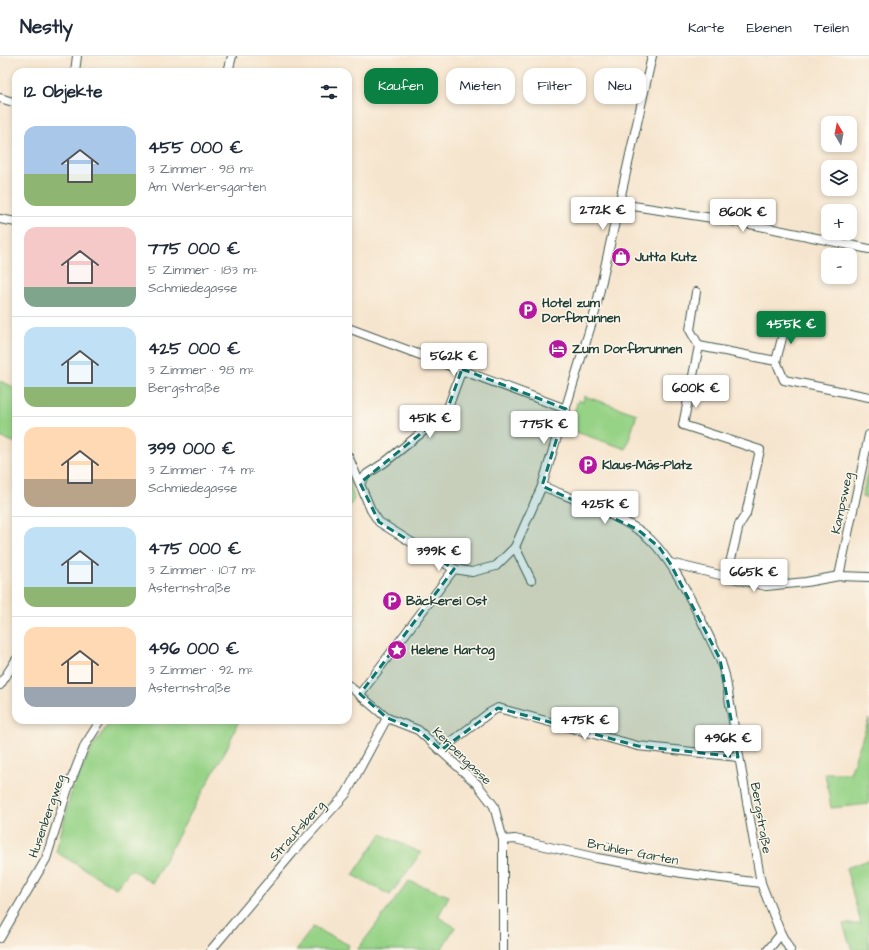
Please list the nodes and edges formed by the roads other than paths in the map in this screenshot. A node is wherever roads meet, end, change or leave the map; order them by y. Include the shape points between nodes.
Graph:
1 (77, 56) edge
2 (232, 56) edge
3 (652, 56) edge
4 (76, 68) edge
5 (229, 68) edge
6 (0, 98) edge
7 (12, 102) edge
8 (620, 204) junction
9 (0, 219) edge
10 (12, 221) edge
11 (869, 249) edge
12 (696, 292) dead end
13 (786, 323) dead end
14 (352, 329) edge
15 (699, 346) junction
16 (776, 361) junction
17 (462, 369) junction
18 (869, 397) edge
19 (566, 409) junction
20 (869, 435) edge
21 (352, 465) edge
22 (360, 483) junction
23 (542, 486) junction
24 (515, 547) junction
25 (670, 563) junction
26 (454, 569) junction
27 (727, 576) junction
28 (839, 576) junction
29 (869, 577) edge
30 (531, 580) dead end
31 (12, 666) edge
32 (0, 685) edge
33 (352, 689) edge
34 (360, 694) junction
35 (387, 718) junction
36 (98, 724) edge
37 (441, 750) junction
38 (738, 757) junction
39 (502, 840) junction
40 (761, 883) junction
41 (781, 934) junction
42 (0, 938) edge
43 (211, 950) edge
44 (503, 950) edge
45 (768, 950) edge
46 (790, 950) edge

1 - 4 street
2 - 5 street
3 - 8 street
6 - 7 street
8 - 11 street via 745,223
8 - 19 street via 595,312
9 - 10 street
12 - 15 street via 690,330
13 - 16 street
14 - 17 street
15 - 16 street
15 - 27 street via 683,425 760,450 746,514 739,525
16 - 18 street via 784,380
17 - 19 street
17 - 22 street via 446,413
19 - 23 street
20 - 28 street, Kampsweg
21 - 22 street
22 - 26 street via 379,522
23 - 24 street
23 - 25 street, Bergstraße via 638,529 659,548
24 - 26 street via 496,566 472,572
24 - 30 street
25 - 27 street
25 - 38 street, Bergstraße via 720,658
26 - 34 street
27 - 28 street via 766,586
28 - 29 street
31 - 32 street
33 - 34 street
34 - 35 street
35 - 37 street, Kerpengasse via 418,730
35 - 43 street, Straufsberg via 346,794
36 - 42 street, Husenbergweg via 85,745 67,791 46,859
37 - 38 street via 489,712 498,708 638,746
37 - 39 street, Kerpengasse via 477,784 494,806
38 - 40 street, Bergstraße
39 - 40 street, Brühler Garten via 515,839 682,874
39 - 44 street, Kerpengasse
40 - 41 street, Bergstraße
41 - 45 street
41 - 46 street, Bergstraße

